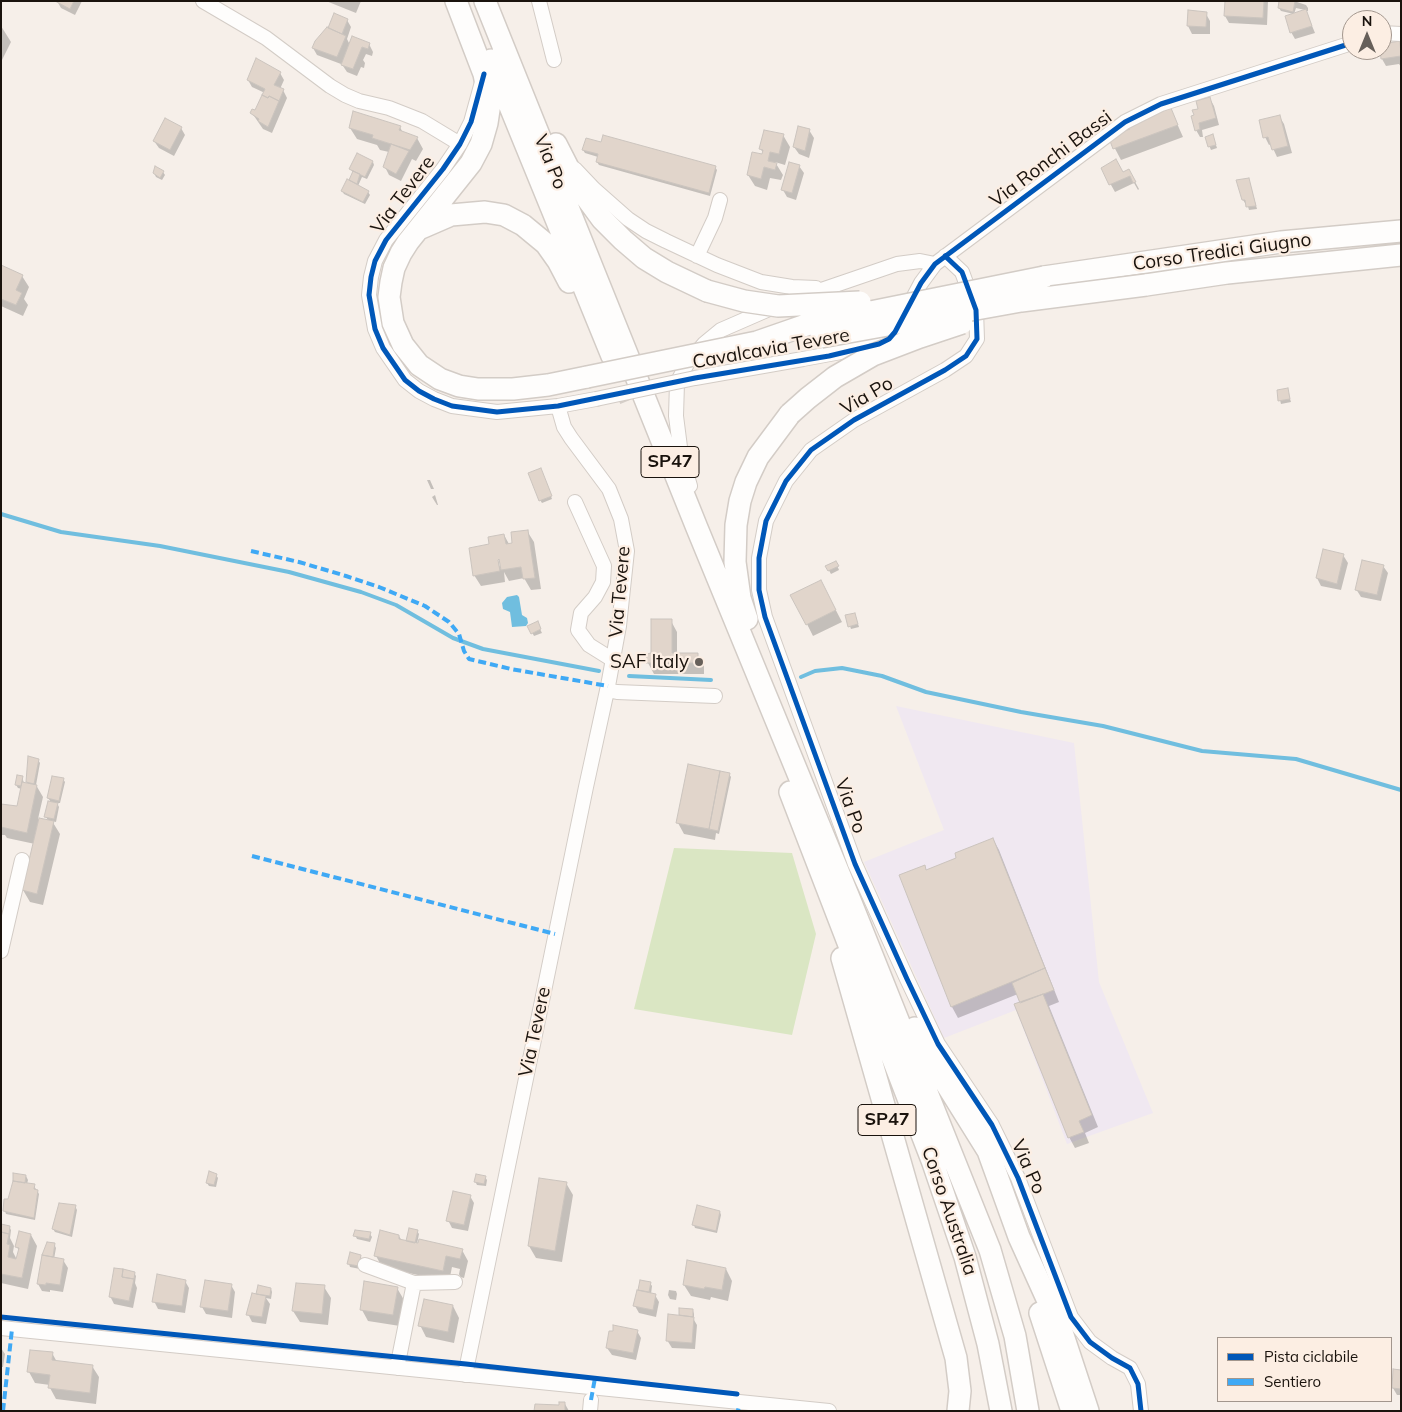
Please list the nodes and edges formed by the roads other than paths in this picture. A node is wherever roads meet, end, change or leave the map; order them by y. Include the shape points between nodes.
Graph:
1 (202, 1) edge
2 (456, 1) edge
3 (467, 1) edge
4 (538, 1) edge
5 (488, 9) edge
6 (1342, 46) edge
7 (554, 60) dead end
8 (484, 74) junction
9 (460, 144) junction
10 (562, 156) junction
11 (720, 200) dead end
12 (417, 231) junction
13 (1401, 231) edge
14 (1401, 255) edge
15 (697, 256) junction
16 (940, 260) junction
17 (1044, 277) junction
18 (1146, 285) junction
19 (827, 288) junction
20 (758, 342) junction
21 (630, 400) tunnel mouth
22 (558, 406) junction
23 (575, 502) dead end
24 (697, 528) junction
25 (613, 660) junction
26 (607, 690) junction
27 (715, 696) dead end
28 (795, 766) junction
29 (813, 850) junction
30 (22, 860) dead end
31 (852, 905) junction
32 (1, 951) edge
33 (1019, 1237) junction
34 (365, 1265) dead end
35 (414, 1282) junction
36 (455, 1282) dead end
37 (1, 1328) edge
38 (397, 1368) junction
39 (465, 1375) junction
40 (1001, 1408) edge
41 (829, 1411) edge
42 (958, 1411) edge
43 (1028, 1411) edge
44 (1072, 1411) edge
45 (1088, 1411) edge
46 (1142, 1411) edge

1 - 9 street, Via Tevere via 266,38 345,95 422,122
2 - 8 highway
3 - 12 highway, Via Po via 612,356 596,342 558,261 546,244 515,219 497,213 468,212 451,215
4 - 7 street
5 - 10 highway
5 - 24 highway, Via Po / SP47
6 - 16 street, Via Ronchi Bassi via 1160,104 1126,122
8 - 9 street, Via Tevere via 471,122
8 - 12 highway via 490,103 481,144 471,164
9 - 22 street, Via Tevere via 386,240 376,261 369,295 375,329 383,348 406,380 434,399 452,406 497,412
10 - 15 street via 628,218 646,231
10 - 17 highway, bridge via 577,185 602,219 644,258 708,291 758,304 813,306 861,302
11 - 15 street
12 - 20 highway, bridge via 404,247 394,268 391,316 398,338 408,353 432,374 449,383 478,389 529,387
13 - 17 highway, Corso Tredici Giugno via 1282,242
14 - 18 highway, Corso Tredici Giugno
15 - 19 street via 761,282
16 - 19 street via 897,264
16 - 22 street, Cavalcavia Tevere, bridge via 921,283 889,339 868,347
16 - 46 street, Via Po via 962,272 976,310 977,339 966,356 854,420 811,450 786,480 766,521 759,558 759,590 778,655 855,864 906,979 938,1044 992,1125 1018,1178 1071,1317 1090,1342 1130,1368 1138,1384
17 - 20 highway, bridge via 806,325
18 - 20 highway, bridge via 1021,301 809,339
18 - 28 highway, bridge via 993,314 873,356 835,377 808,398 790,414 762,451 740,501 735,562 740,598
19 - 24 street via 722,330 686,364 677,383 676,416
21 - 29 highway, SP47
22 - 25 street, Via Tevere via 564,427 609,489 621,519 627,551
23 - 25 street, Via Tevere via 604,566 603,582 581,613 578,630 589,645
24 - 28 highway, Via Po / SP47
25 - 26 street, Via Tevere
26 - 27 street
26 - 39 street, Via Tevere
28 - 31 highway, Via Po / SP47
29 - 40 highway, Corso Australia / SP47 via 966,1257
29 - 42 highway, SP47 via 856,1012 956,1358 960,1391
30 - 32 street
31 - 33 highway, SP47 via 930,1058 988,1151
31 - 43 highway, Corso Australia / SP47 via 990,1250 1015,1336
33 - 44 highway, SP47
33 - 45 highway, SP47 via 1062,1332
34 - 35 street
35 - 36 street
35 - 38 street
37 - 38 street
38 - 39 street
39 - 41 street

